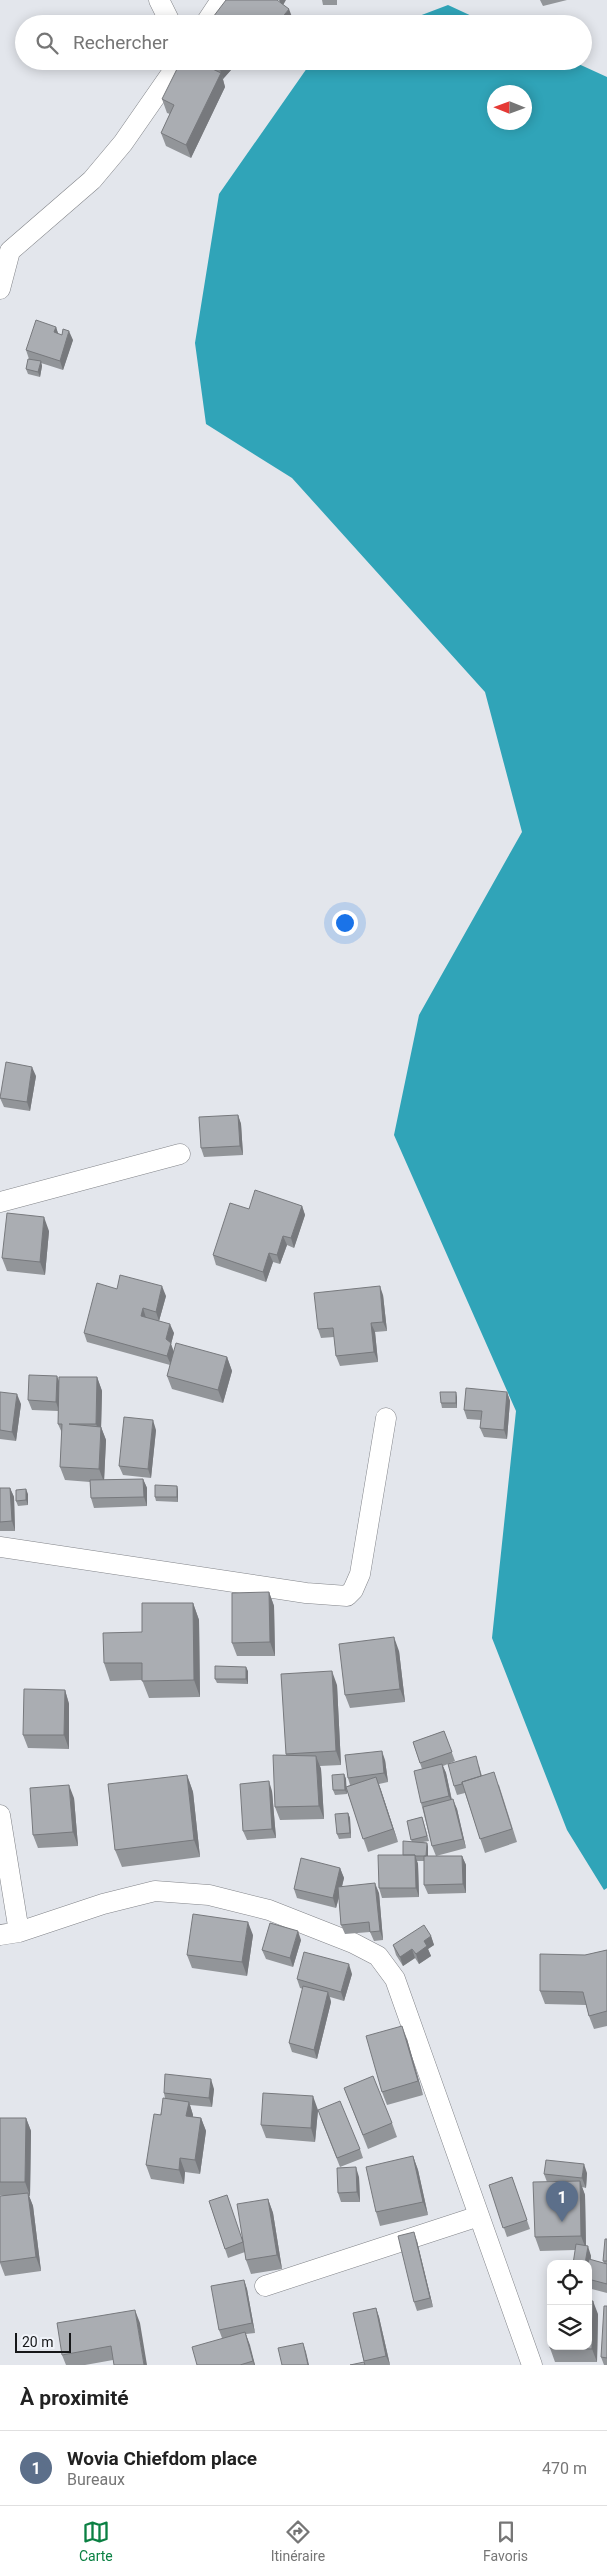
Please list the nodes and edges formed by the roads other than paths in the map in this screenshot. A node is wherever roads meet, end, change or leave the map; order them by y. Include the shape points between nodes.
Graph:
1 (159, 0) edge
2 (221, 0) edge
3 (167, 15) edge
4 (211, 15) edge
5 (174, 70) edge
6 (5, 250) edge
7 (0, 289) edge
8 (180, 1154) dead end
9 (0, 1202) edge
10 (386, 1418) dead end
11 (0, 1548) edge
12 (0, 1815) edge
13 (10, 1933) edge
14 (479, 2216) junction
15 (265, 2286) dead end
16 (532, 2365) edge

1 - 3 street
2 - 4 street
5 - 6 street via 123,144 92,180
6 - 7 street
8 - 9 street
10 - 11 street via 360,1574 353,1590 346,1596
12 - 13 street
13 - 14 street via 155,1891 209,1896 269,1910 378,1956 395,1978
14 - 15 street
14 - 16 street

